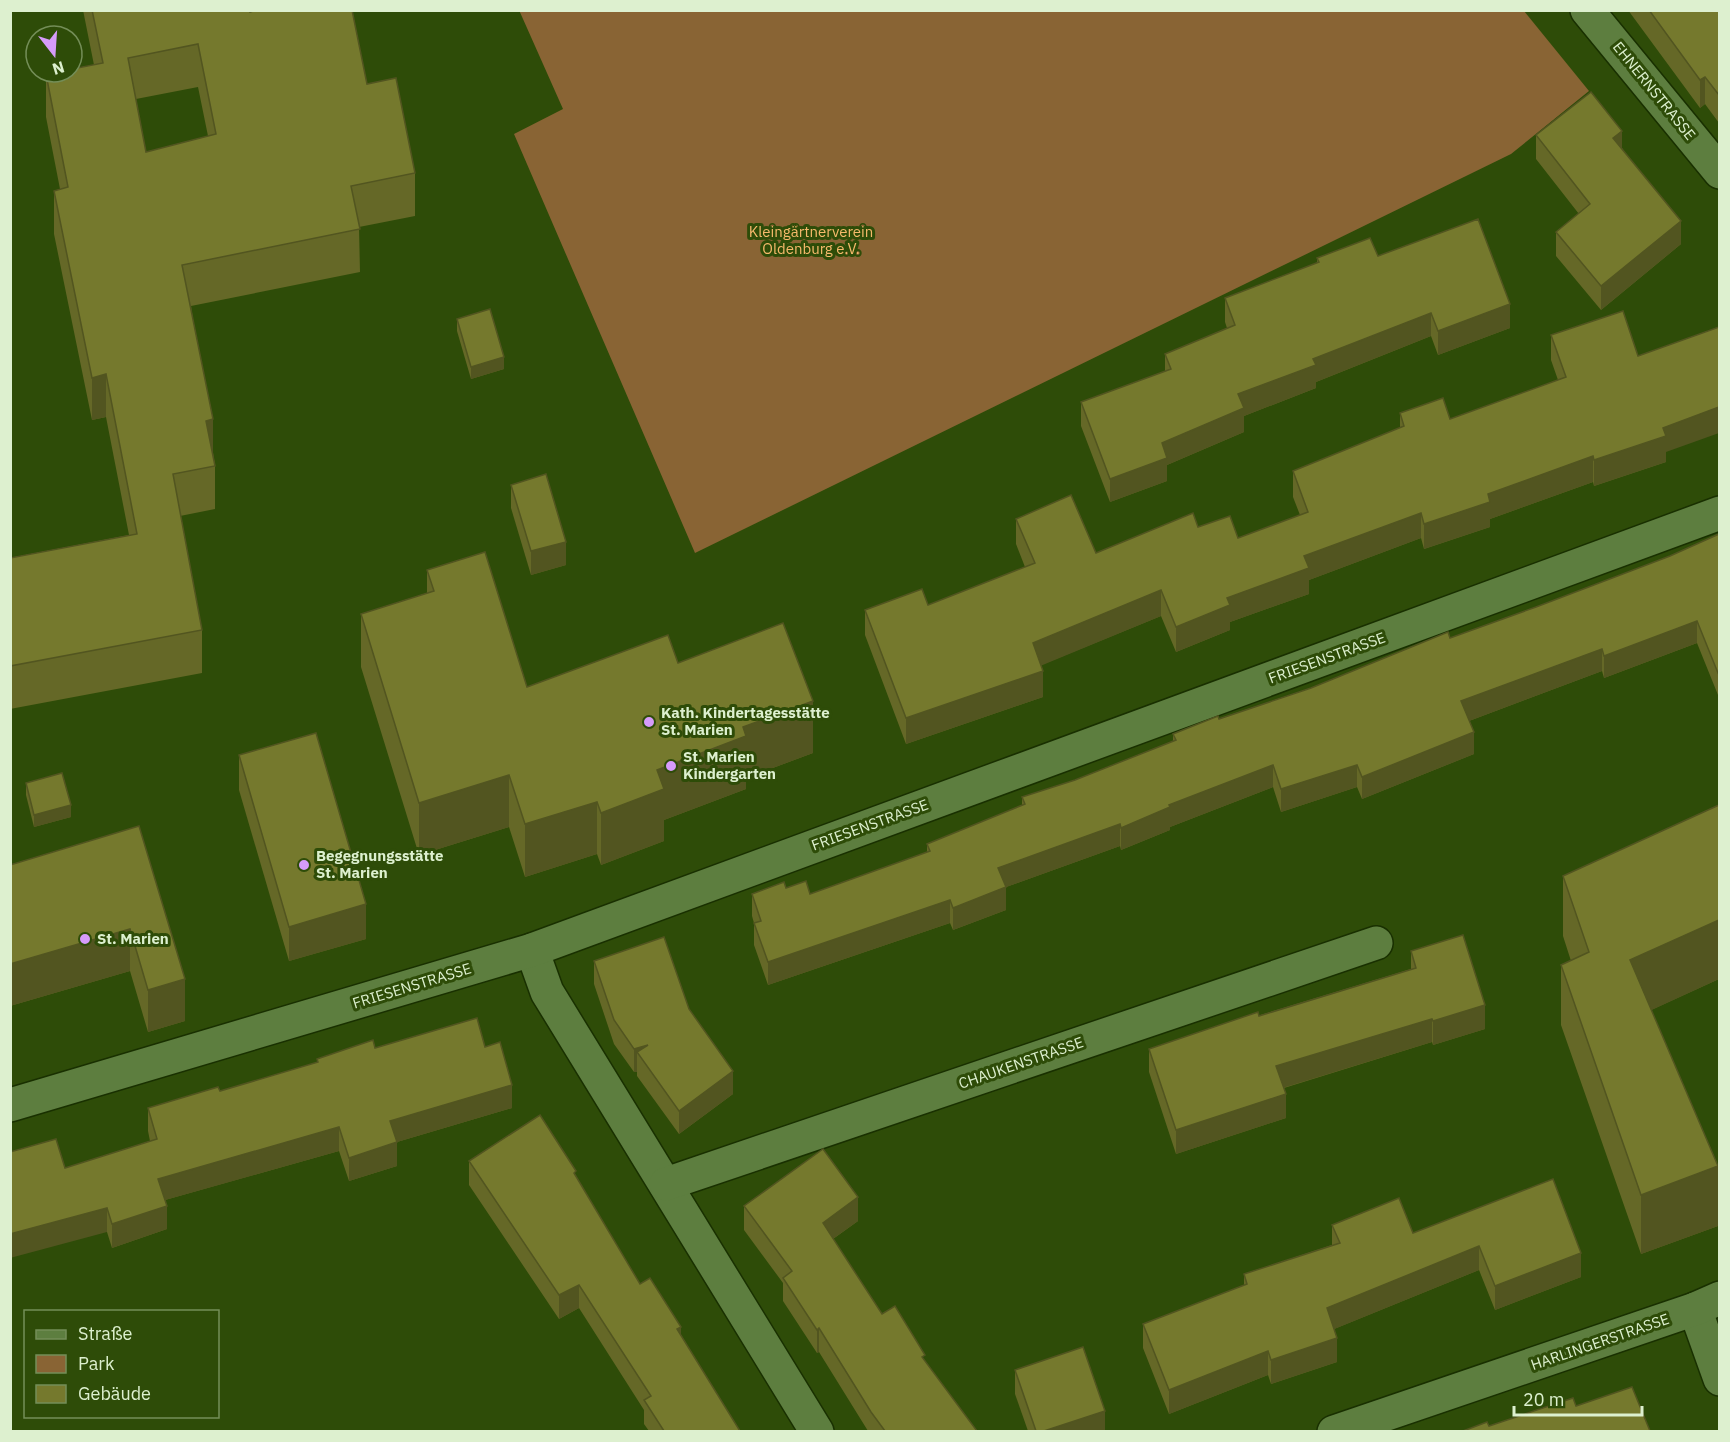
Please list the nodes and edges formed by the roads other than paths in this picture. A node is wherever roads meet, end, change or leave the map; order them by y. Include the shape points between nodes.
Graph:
1 (1587, 10) edge
2 (1719, 172) edge
3 (1719, 513) edge
4 (1376, 943) dead end
5 (532, 950) junction
6 (10, 1105) edge
7 (666, 1184) junction
8 (1707, 1304) edge
9 (1719, 1379) edge
10 (817, 1431) edge
11 (1334, 1431) edge

1 - 2 street, EHNERNSTRASSE
3 - 5 street, FRIESENSTRASSE
4 - 7 street, CHAUKENSTRASSE
5 - 6 street, FRIESENSTRASSE
5 - 7 street via 547,992
7 - 10 street
8 - 9 street, HARLINGERSTRASSE
8 - 11 street, HARLINGERSTRASSE

